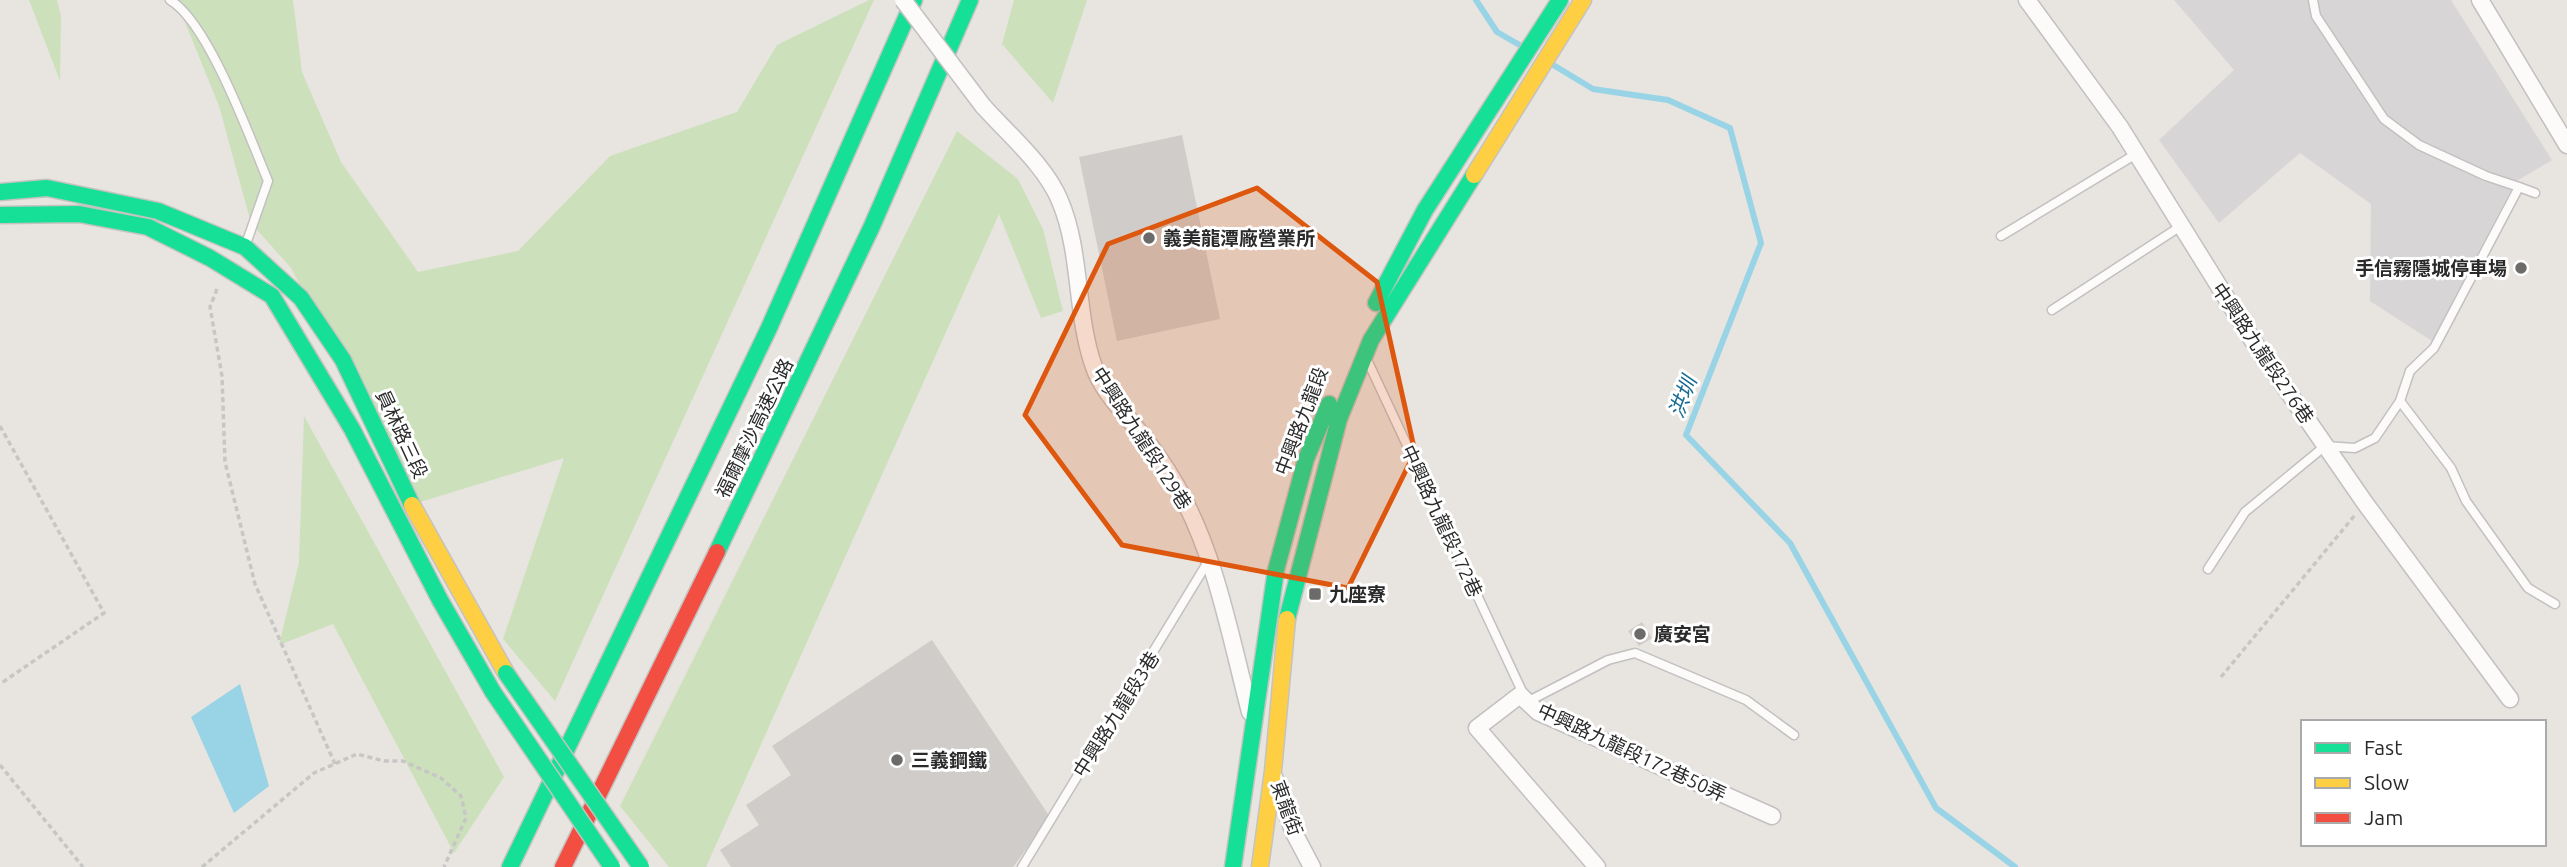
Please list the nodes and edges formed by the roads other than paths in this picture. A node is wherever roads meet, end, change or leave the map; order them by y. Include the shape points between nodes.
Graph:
1 (170, 0) edge
2 (903, 0) edge
3 (914, 0) edge
4 (970, 0) edge
5 (1560, 0) edge
6 (1583, 0) edge
7 (2028, 0) edge
8 (2313, 0) edge
9 (2480, 0) edge
10 (2567, 145) edge
11 (2136, 154) junction
12 (2519, 187) junction
13 (0, 192) edge
14 (2535, 193) dead end
15 (0, 215) edge
16 (2181, 226) junction
17 (2001, 236) dead end
18 (245, 247) junction
19 (2052, 310) dead end
20 (1363, 351) junction
21 (2400, 401) junction
22 (2325, 446) junction
23 (1209, 560) junction
24 (2208, 569) dead end
25 (2555, 604) dead end
26 (2510, 699) dead end
27 (1527, 702) junction
28 (1254, 726) junction
29 (1794, 735) dead end
30 (1264, 749) joint
31 (1273, 771) junction
32 (1772, 816) dead end
33 (510, 867) edge
34 (563, 867) edge
35 (612, 867) edge
36 (641, 867) edge
37 (1022, 867) edge
38 (1233, 867) edge
39 (1260, 867) edge
40 (1312, 867) edge
41 (1597, 867) edge

1 - 18 lane via 180,6 212,51 268,181
2 - 23 street, 中興路九龍段129巷, bridge via 983,106 1049,180 1060,200 1094,369 1175,483 1197,524
3 - 33 main road, 福爾摩沙高速公路 via 753,365
4 - 34 main road, 福爾摩沙高速公路 via 778,428
5 - 28 main road, 中興路九龍段 via 1425,210 1356,340 1306,458 1276,570
6 - 20 main road, 中興路九龍段
7 - 11 street, 中興路九龍段276巷
8 - 12 lane via 2316,16 2384,118 2419,145
9 - 10 street
11 - 16 street, 中興路九龍段276巷
11 - 17 lane
12 - 14 lane
12 - 21 lane via 2434,348 2410,371
13 - 18 main road, 員林路三段 via 47,188 158,211
15 - 35 main road, 員林路三段, bridge via 79,214 148,227 272,296 352,429 493,692
16 - 19 lane
16 - 22 street, 中興路九龍段276巷
18 - 36 main road, 員林路三段, bridge via 301,298 343,360 419,519 506,673
20 - 27 lane, 中興路九龍段172巷
20 - 31 main road, 中興路九龍段 via 1339,419 1287,615
21 - 22 lane via 2375,438 2355,448
21 - 25 lane via 2451,468 2466,501 2528,589
22 - 24 lane via 2245,512
22 - 26 street, 中興路九龍段276巷
23 - 28 street, 中興路九龍段129巷
23 - 37 lane, 中興路九龍段3巷
27 - 29 lane via 1608,660 1635,653 1746,700
27 - 32 street, 中興路九龍段172巷50弄 via 1538,712
27 - 41 street, 中興路九龍段172巷50弄 via 1520,695 1477,728
28 - 30 street, 中興路九龍段129巷
28 - 38 main road, 中興路九龍段
30 - 31 street, 東龍街
31 - 39 main road, 中興路九龍段
31 - 40 street, 東龍街 via 1293,831

